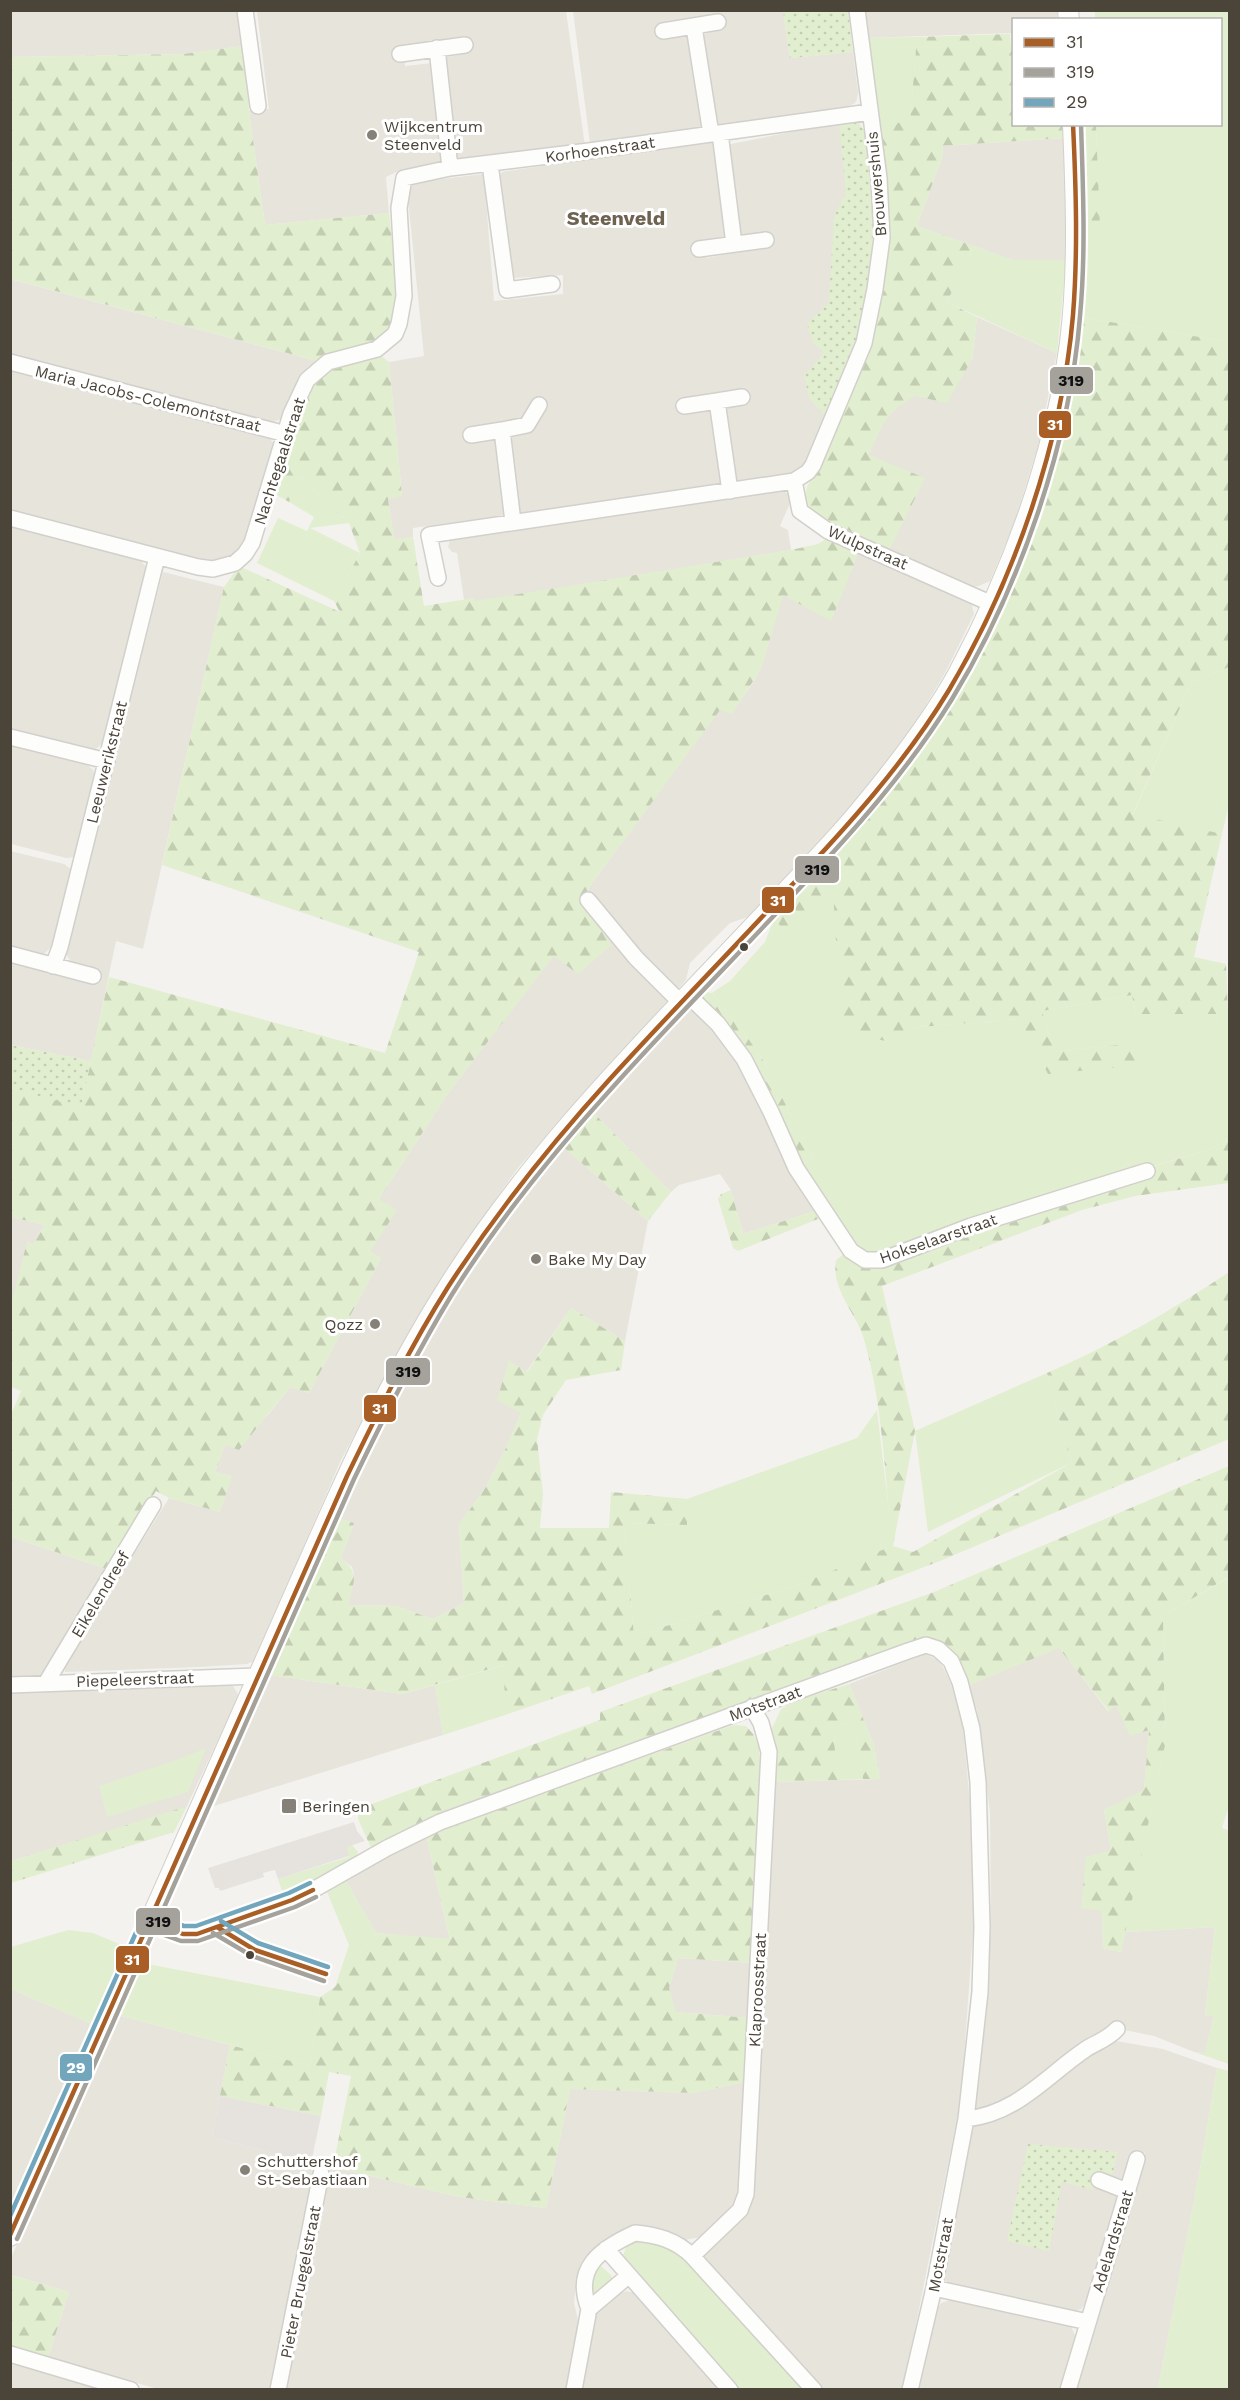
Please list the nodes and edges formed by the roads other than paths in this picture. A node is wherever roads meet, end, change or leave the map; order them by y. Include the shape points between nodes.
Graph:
1 (245, 10) edge
2 (857, 10) edge
3 (718, 22) dead end
4 (694, 27) junction
5 (663, 31) dead end
6 (465, 45) dead end
7 (437, 48) junction
8 (400, 54) dead end
9 (258, 106) dead end
10 (870, 112) junction
11 (1073, 126) edge
12 (716, 133) junction
13 (490, 164) junction
14 (450, 168) junction
15 (404, 178) joint
16 (766, 240) dead end
17 (734, 244) junction
18 (699, 249) dead end
19 (552, 284) dead end
20 (10, 362) edge
21 (742, 397) dead end
22 (717, 401) junction
23 (538, 405) dead end
24 (684, 406) dead end
25 (502, 430) junction
26 (286, 434) junction
27 (471, 435) dead end
28 (794, 481) junction
29 (730, 491) junction
30 (10, 518) edge
31 (513, 522) junction
32 (157, 557) junction
33 (438, 578) dead end
34 (992, 604) junction
35 (10, 737) edge
36 (107, 761) junction
37 (588, 900) dead end
38 (10, 954) edge
39 (53, 966) junction
40 (93, 976) dead end
41 (684, 999) junction
42 (1147, 1171) dead end
43 (153, 1505) dead end
44 (259, 1676) junction
45 (46, 1683) junction
46 (10, 1685) edge
47 (752, 1707) junction
48 (148, 1922) junction
49 (1117, 2029) dead end
50 (966, 2119) junction
51 (1137, 2159) dead end
52 (321, 2174) dead end
53 (1099, 2180) dead end
54 (1127, 2191) junction
55 (10, 2236) edge
56 (606, 2249) junction
57 (692, 2256) junction
58 (628, 2276) junction
59 (934, 2288) junction
60 (589, 2309) junction
61 (1088, 2322) junction
62 (10, 2354) edge
63 (131, 2390) edge
64 (278, 2390) edge
65 (574, 2390) edge
66 (730, 2390) edge
67 (814, 2390) edge
68 (910, 2390) edge
69 (1068, 2390) edge

1 - 9 street
2 - 10 street, Brouwershuis
3 - 4 street
4 - 5 street
4 - 12 street
6 - 7 street
7 - 8 street
7 - 14 street
10 - 12 street, Korhoenstraat
10 - 28 street, Brouwershuis via 882,238 873,303 864,343 813,465
11 - 34 street via 1076,258 1070,342 1039,489
12 - 13 street, Korhoenstraat
12 - 17 street
13 - 14 street, Korhoenstraat
13 - 19 street via 507,290
14 - 15 street, Korhoenstraat
15 - 26 street, Nachtegaalstraat via 399,208 404,296 399,324 378,349 318,368 298,396
16 - 17 street
17 - 18 street
20 - 26 street, Maria Jacobs-Colemontstraat
21 - 22 street
22 - 24 street
22 - 29 street
23 - 25 street via 527,425
25 - 27 street
25 - 31 street
26 - 32 street, Nachtegaalstraat via 258,529 245,554 235,563 213,569
28 - 29 street
28 - 34 street, Wulpstraat via 800,511 828,531
29 - 31 street
30 - 32 street, Nachtegaalstraat
31 - 33 street via 429,535
32 - 36 street, Leeuwerikstraat
34 - 41 street via 934,712 855,818
35 - 36 street
36 - 39 street, Leeuwerikstraat
37 - 41 street, Hokselaarstraat via 636,958
38 - 39 street
39 - 40 street
41 - 42 street, Hokselaarstraat via 718,1024 744,1059 796,1168 851,1251 865,1260 882,1260 971,1226
41 - 44 street via 546,1150 446,1289 370,1424
43 - 45 street, Eikelendreef
44 - 45 street, Piepeleerstraat
44 - 48 street
45 - 46 street, Piepeleerstraat
47 - 48 street, Motstraat via 440,1822 313,1890 251,1916 183,1935
47 - 50 street, Motstraat via 926,1645 938,1649 951,1661 972,1729 981,1836 980,1992
47 - 57 street, Klaproosstraat via 769,1752 746,2194 740,2210
48 - 55 street
49 - 50 street via 1003,2109 986,2117
50 - 59 street, Motstraat
51 - 54 street, Adelardstraat
52 - 64 street, Pieter Bruegelstraat
53 - 54 street
54 - 61 street, Adelardstraat
56 - 57 street via 634,2233 677,2243
56 - 58 street
56 - 60 street via 584,2275 583,2292
57 - 67 street
58 - 60 street
58 - 66 street
59 - 61 street
59 - 68 street, Motstraat
60 - 65 street
61 - 69 street, Adelardstraat
62 - 63 street

